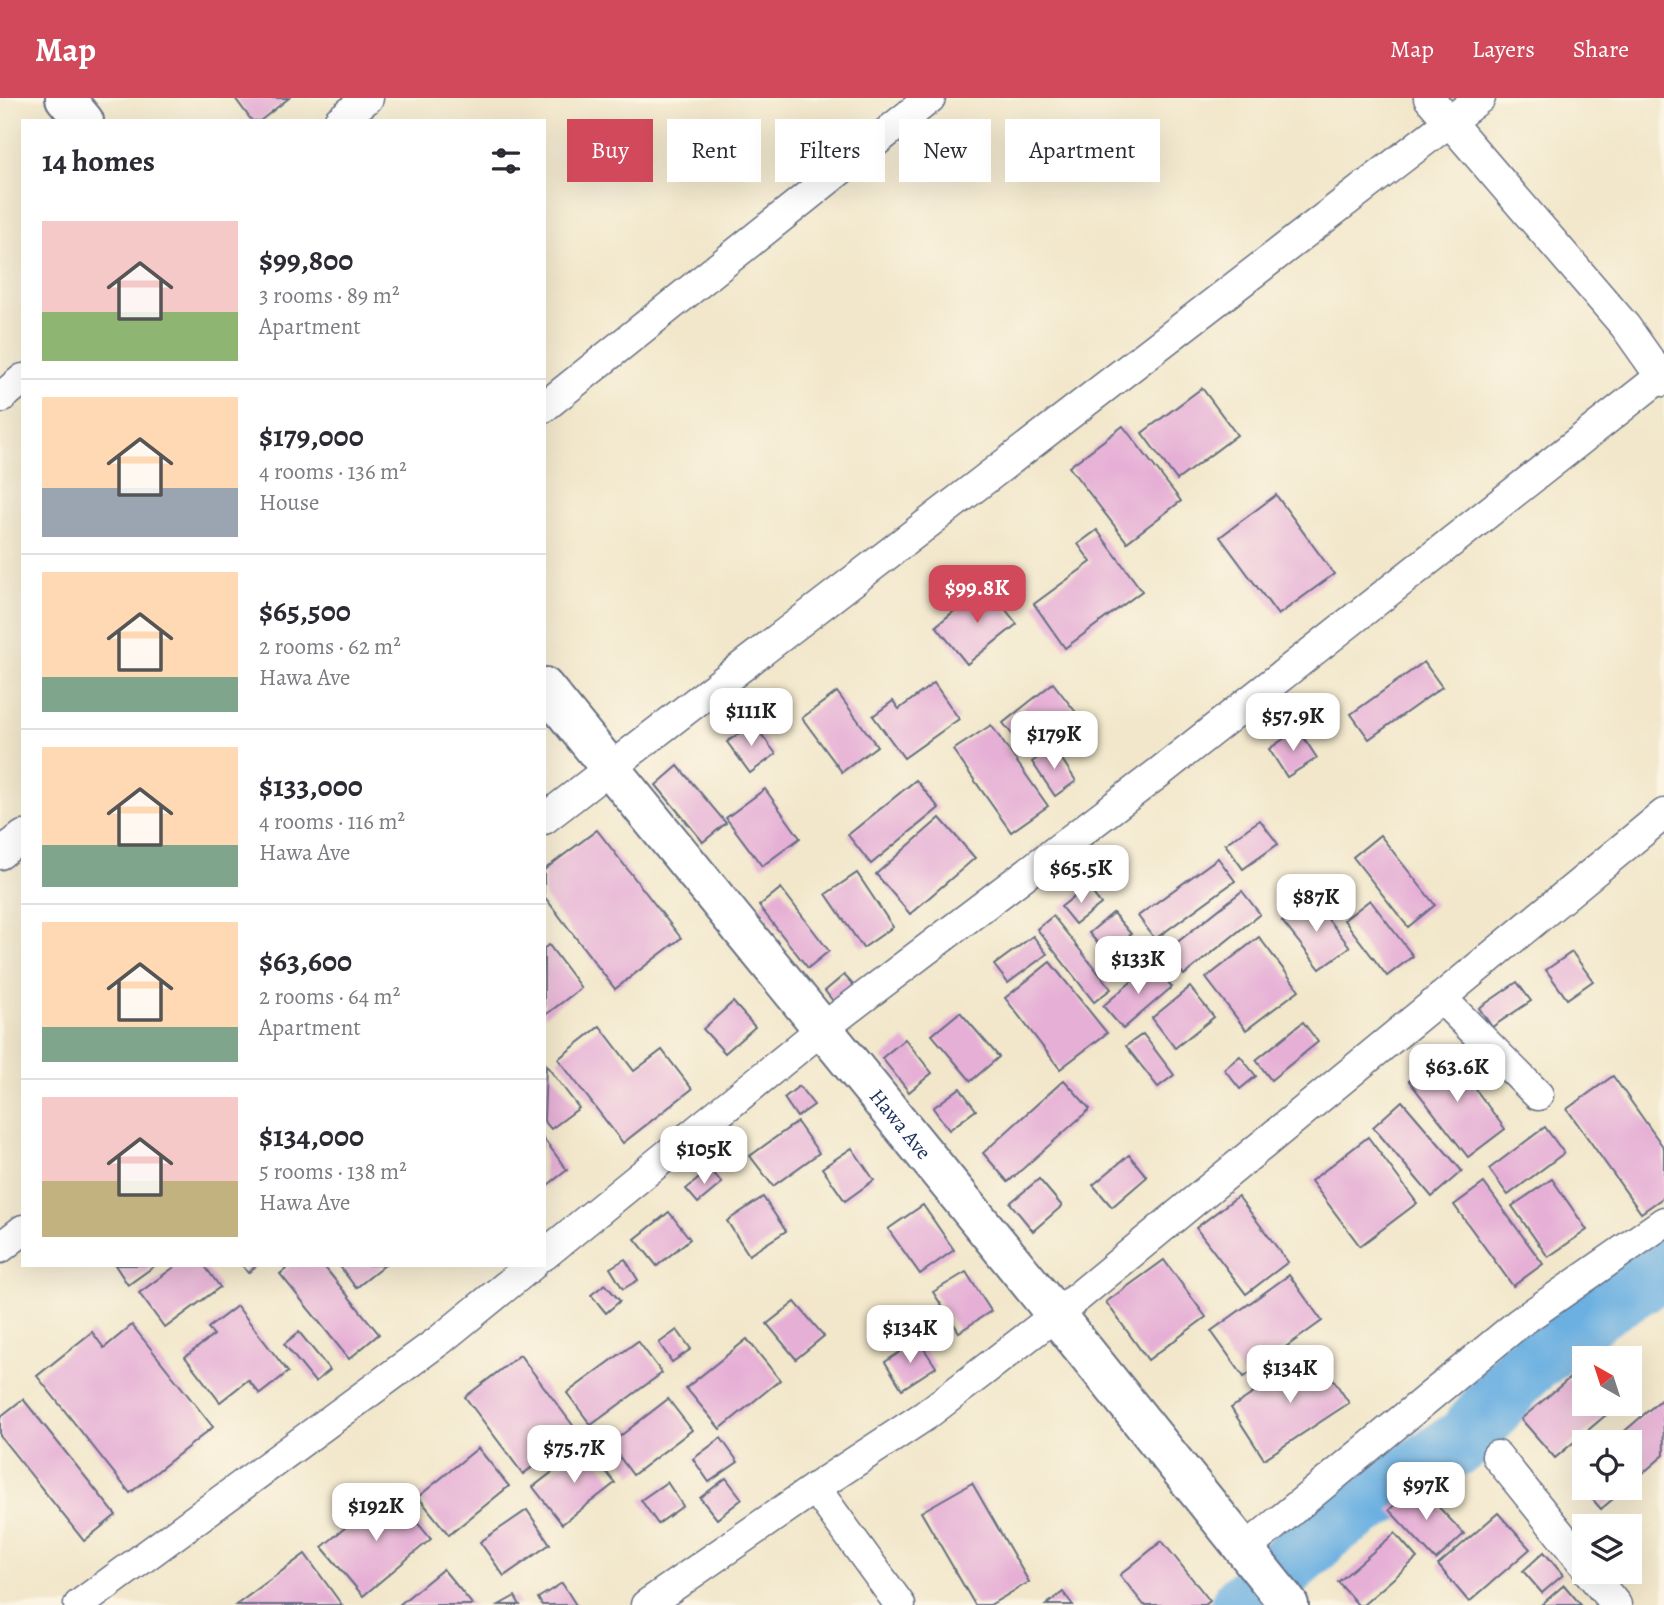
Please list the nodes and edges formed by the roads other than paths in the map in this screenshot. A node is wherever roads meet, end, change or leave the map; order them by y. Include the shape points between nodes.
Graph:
1 (65, 98) edge
2 (368, 98) edge
3 (930, 98) edge
4 (1429, 98) edge
5 (1480, 98) edge
6 (82, 119) edge
7 (342, 119) edge
8 (1450, 122) junction
9 (1663, 377) edge
10 (21, 381) edge
11 (0, 398) edge
12 (546, 405) edge
13 (546, 689) edge
14 (610, 767) junction
15 (1664, 814) edge
16 (546, 817) edge
17 (21, 838) edge
18 (0, 854) edge
19 (1441, 998) junction
20 (822, 1029) junction
21 (1538, 1095) dead end
22 (1664, 1222) edge
23 (21, 1232) edge
24 (0, 1248) edge
25 (546, 1253) edge
26 (530, 1267) edge
27 (1056, 1315) junction
28 (1497, 1456) dead end
29 (815, 1488) junction
30 (1572, 1549) edge
31 (1249, 1555) junction
32 (1599, 1584) edge
33 (1284, 1598) edge
34 (79, 1605) edge
35 (646, 1605) edge
36 (900, 1605) edge
37 (1616, 1605) edge

1 - 6 street
2 - 7 street
3 - 12 street
4 - 8 street
5 - 8 street
8 - 9 street via 1625,326
8 - 14 street
9 - 20 street via 1161,771
10 - 11 street
13 - 14 street, Hawa Ave
14 - 16 street
14 - 20 street, Hawa Ave
15 - 19 street
17 - 18 street
19 - 21 street
19 - 27 street
20 - 25 street
20 - 27 street, Hawa Ave
22 - 31 street via 1519,1323
23 - 24 street
26 - 34 street via 429,1348
27 - 29 street via 926,1415
27 - 31 street, Hawa Ave
28 - 30 street
29 - 35 street
29 - 36 street
31 - 33 street, Hawa Ave
32 - 37 street

